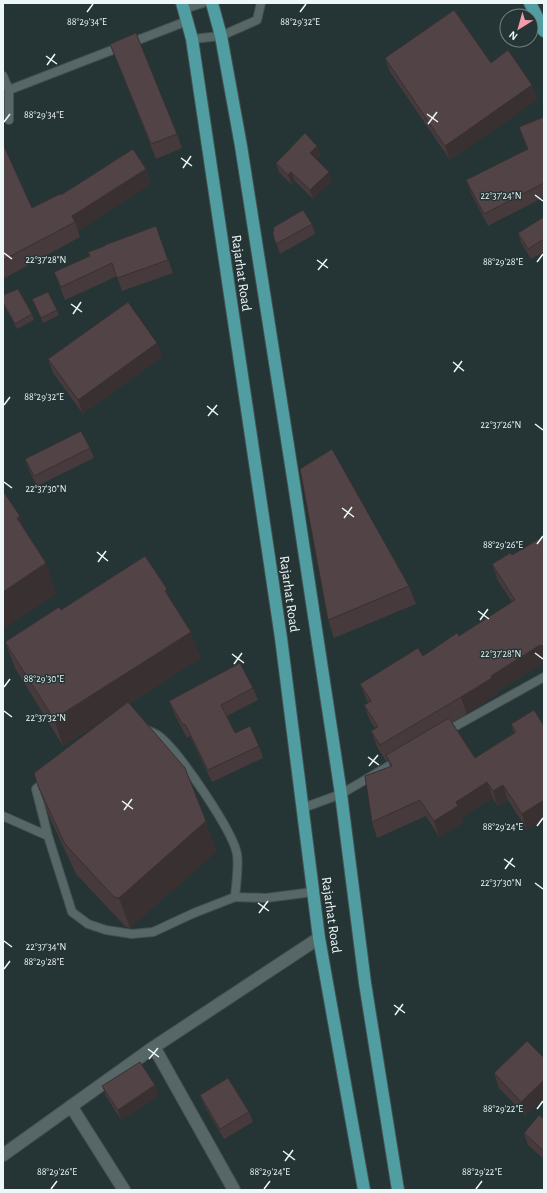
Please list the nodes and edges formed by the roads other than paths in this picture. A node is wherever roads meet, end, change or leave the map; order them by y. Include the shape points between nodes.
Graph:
1 (203, 3) edge
2 (212, 3) edge
3 (261, 3) edge
4 (530, 3) edge
5 (185, 11) edge
6 (544, 31) edge
7 (221, 36) junction
8 (192, 39) junction
9 (3, 76) edge
10 (9, 90) junction
11 (9, 120) dead end
12 (544, 677) edge
13 (138, 726) edge
14 (438, 737) edge
15 (405, 756) edge
16 (51, 774) edge
17 (341, 794) junction
18 (303, 808) junction
19 (3, 816) edge
20 (48, 836) junction
21 (313, 892) junction
22 (236, 897) junction
23 (319, 938) junction
24 (154, 1048) junction
25 (71, 1106) junction
26 (3, 1155) edge
27 (124, 1190) edge
28 (234, 1190) edge
29 (364, 1190) edge
30 (398, 1190) edge

1 - 5 lane
2 - 7 main road
3 - 7 lane via 257,20
4 - 6 main road
5 - 8 main road, Rajarhat Road
5 - 10 lane
7 - 8 lane
7 - 17 main road via 241,146
8 - 18 main road, Rajarhat Road via 280,630
9 - 10 lane
10 - 11 lane
12 - 14 lane
13 - 22 lane via 159,736 172,748 227,830 237,854
15 - 17 lane
16 - 20 lane via 36,789
17 - 18 lane
17 - 30 main road via 365,983
18 - 21 main road, Rajarhat Road
19 - 20 lane
20 - 22 lane via 72,912 88,924 106,930 132,934 152,932
21 - 22 lane via 266,898
21 - 23 main road, Rajarhat Road
23 - 24 street
23 - 29 main road, Rajarhat Road
24 - 25 street
24 - 28 street
25 - 26 street
25 - 27 street

